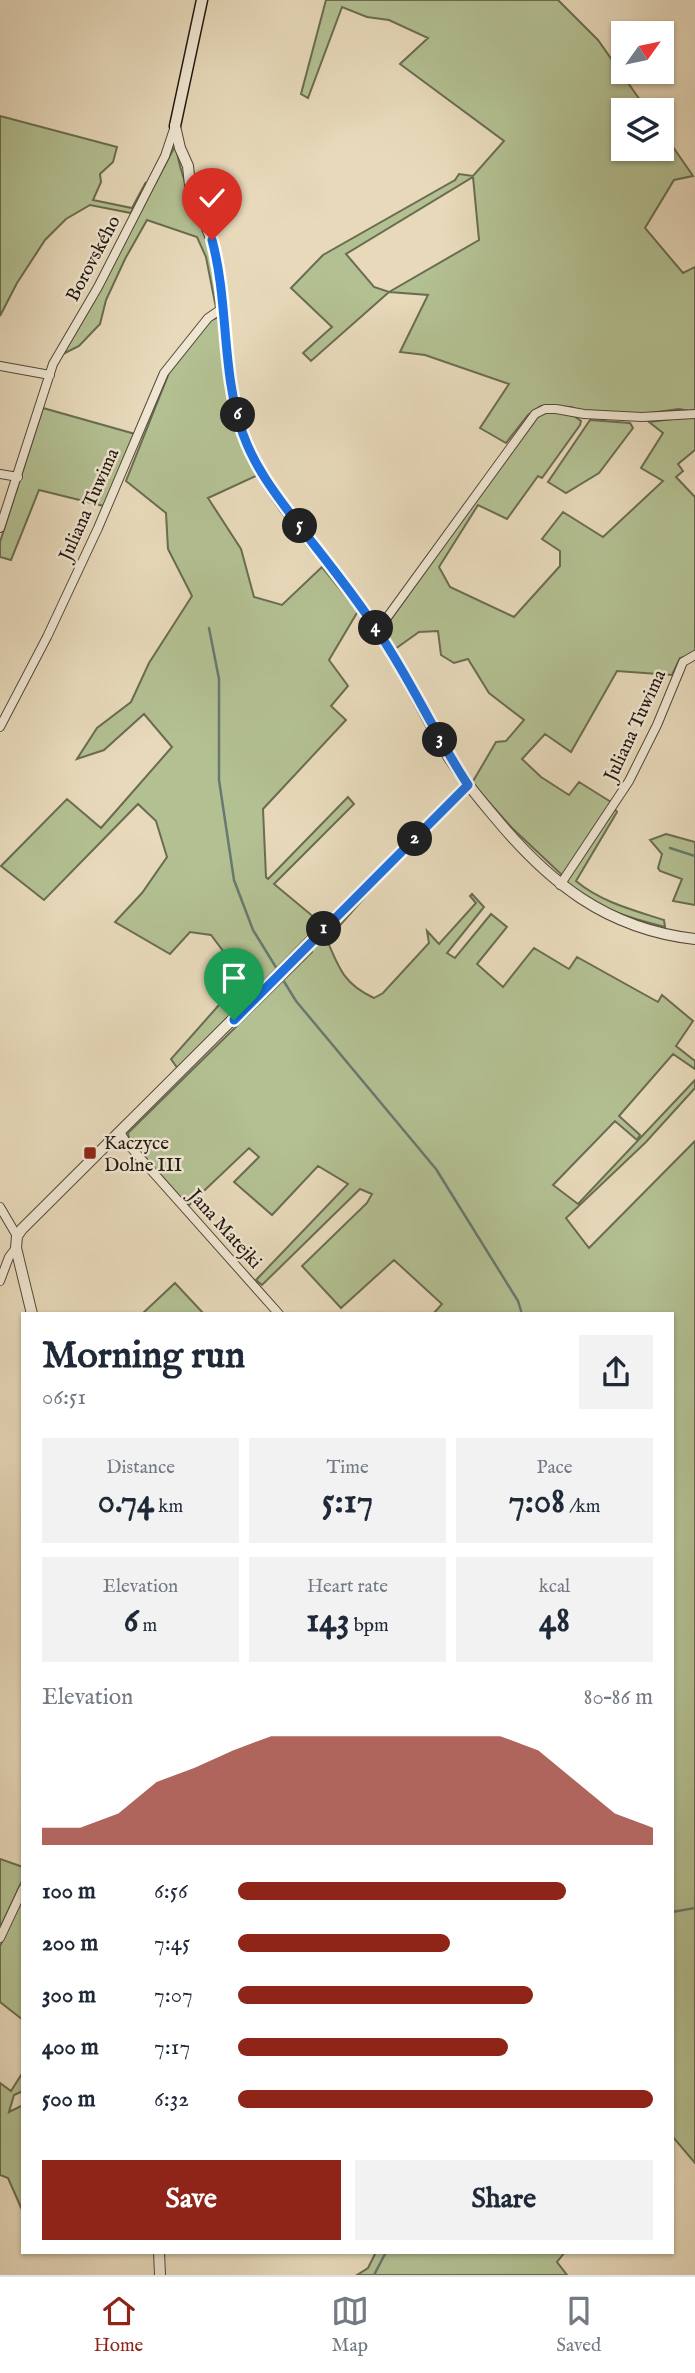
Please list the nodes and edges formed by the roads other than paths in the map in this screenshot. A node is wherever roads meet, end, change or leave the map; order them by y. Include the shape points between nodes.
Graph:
1 (202, 0) edge
2 (175, 126) junction
3 (167, 148) junction
4 (180, 148) junction
5 (224, 307) junction
6 (0, 366) edge
7 (50, 374) junction
8 (695, 414) edge
9 (0, 474) edge
10 (18, 477) junction
11 (0, 528) edge
12 (378, 631) junction
13 (695, 655) edge
14 (0, 727) edge
15 (468, 785) junction
16 (560, 884) junction
17 (695, 939) edge
18 (120, 1132) junction
19 (0, 1207) edge
20 (16, 1236) junction
21 (16, 1248) junction
22 (0, 1281) edge
23 (32, 1312) edge
24 (277, 1312) edge
25 (21, 1893) edge
26 (0, 1938) edge
27 (159, 2254) edge
28 (159, 2275) edge

1 - 2 main road, Borovského
2 - 3 street, Borovského
2 - 4 street
3 - 4 street
3 - 7 street, Borovského
4 - 5 street via 218,261
5 - 12 street via 232,385 249,449 281,502
5 - 14 street, Juliana Tuwima via 208,317 164,373 98,528
6 - 7 street
7 - 10 street, Borovského
8 - 12 street via 642,417 545,409 535,414
9 - 10 street
10 - 11 street, Borovského
12 - 15 street
13 - 16 street, Juliana Tuwima via 683,662 629,781
15 - 16 street via 528,855
15 - 18 street
16 - 17 street via 600,911 648,930
18 - 20 street
18 - 24 street, Jana Matejki
19 - 20 street
20 - 21 street
21 - 22 street
21 - 23 street
25 - 26 street
27 - 28 street

